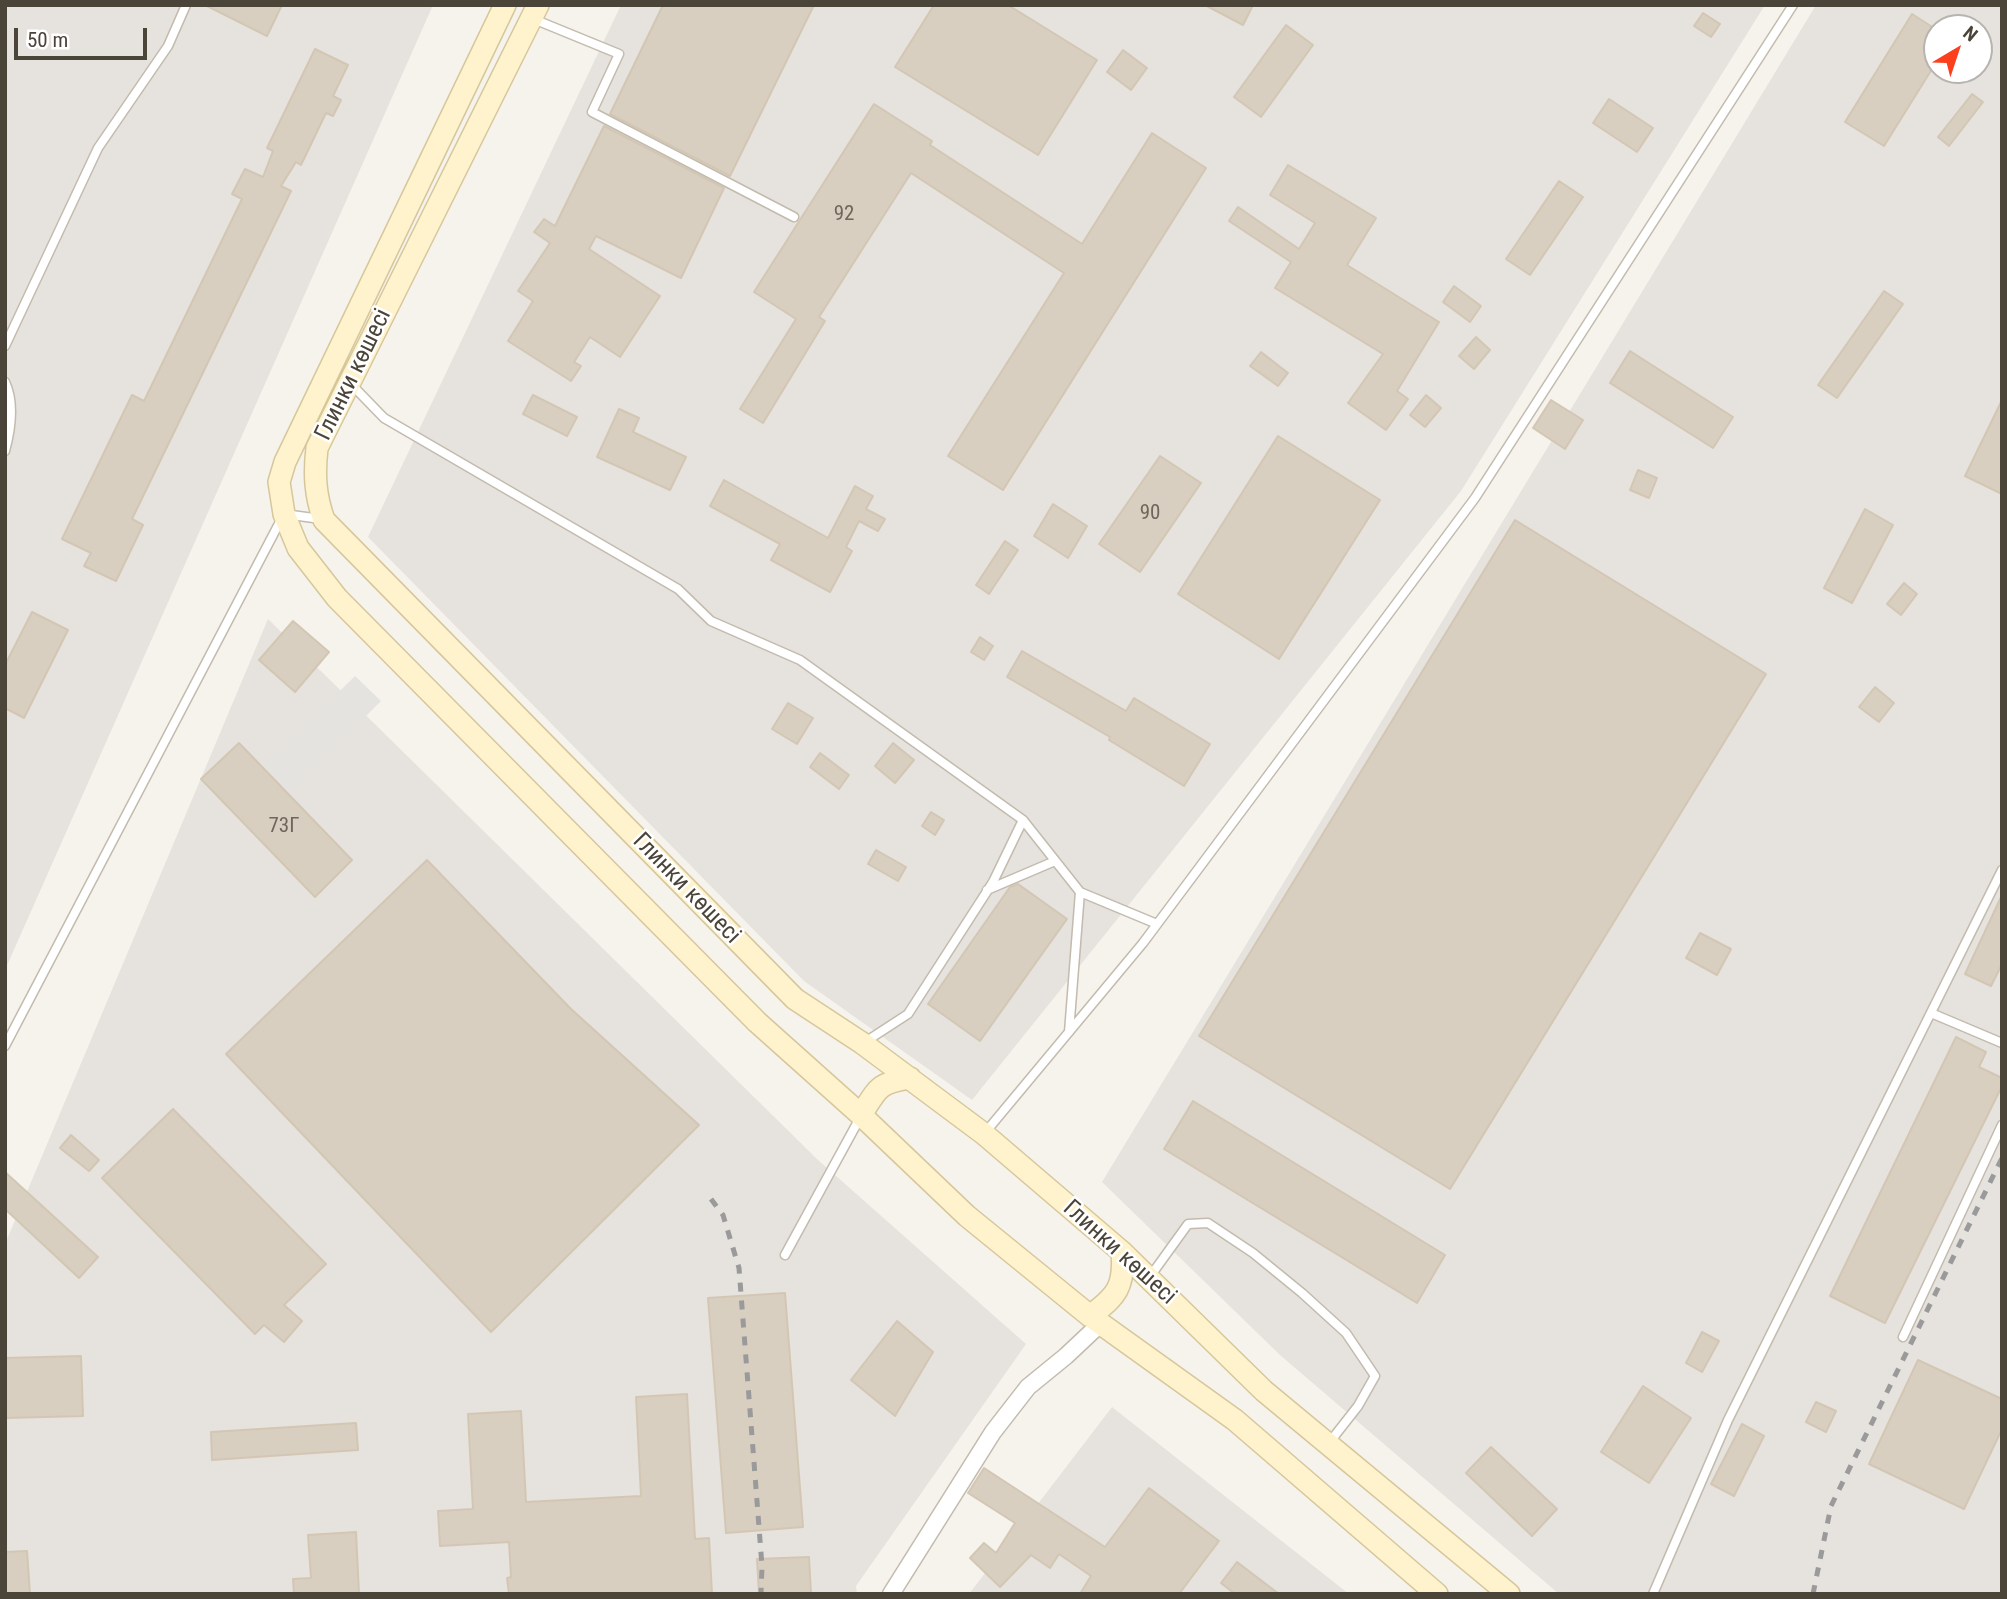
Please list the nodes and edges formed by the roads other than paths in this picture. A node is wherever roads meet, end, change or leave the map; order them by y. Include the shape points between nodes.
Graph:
1 (186, 5) edge
2 (505, 5) edge
3 (1793, 5) edge
4 (535, 12) edge
5 (794, 217) dead end
6 (5, 346) edge
7 (5, 382) edge
8 (350, 383) junction
9 (5, 451) edge
10 (284, 514) junction
11 (324, 520) junction
12 (1023, 820) junction
13 (1055, 861) junction
14 (2002, 870) edge
15 (988, 890) junction
16 (1080, 892) junction
17 (1157, 924) junction
18 (1931, 1013) junction
19 (1069, 1032) junction
20 (862, 1043) junction
21 (2002, 1043) edge
22 (5, 1046) edge
23 (910, 1078) junction
24 (861, 1115) junction
25 (2002, 1125) edge
26 (984, 1134) junction
27 (1122, 1252) junction
28 (785, 1255) dead end
29 (1149, 1278) junction
30 (1095, 1320) junction
31 (1903, 1337) dead end
32 (1328, 1444) junction
33 (891, 1594) edge
34 (1437, 1594) edge
35 (1509, 1594) edge
36 (1653, 1594) edge

1 - 6 lane via 168,46 99,148
2 - 10 main road, Глинки көшесі via 285,462 279,482
3 - 17 lane via 1475,498
4 - 5 lane via 619,54 592,113
4 - 8 main road, Глинки көшесі
7 - 9 lane via 10,393
8 - 11 main road, Глинки көшесі via 317,448 315,491
8 - 12 lane via 384,418 678,589 711,621 800,660
10 - 11 lane
10 - 22 lane
10 - 24 main road, Глинки көшесі via 298,548 337,598 757,1022
11 - 20 main road, Глинки көшесі via 794,999
12 - 13 lane
12 - 15 lane
13 - 15 lane
13 - 16 lane
14 - 18 lane
15 - 20 lane via 908,1014
16 - 17 lane
16 - 19 lane
17 - 19 lane
18 - 21 lane
18 - 36 lane via 1728,1420
19 - 26 lane
20 - 23 main road, Глинки көшесі
23 - 24 main road via 881,1085
23 - 26 main road, Глинки көшесі
24 - 28 lane
24 - 30 main road, Глинки көшесі via 967,1216
25 - 31 lane
26 - 27 main road, Глинки көшесі
27 - 29 main road, Глинки көшесі
27 - 30 main road via 1124,1272 1118,1290
29 - 32 main road, Глинки көшесі via 1264,1391
29 - 32 lane via 1188,1224 1208,1223 1302,1293 1346,1334 1375,1376 1359,1406
30 - 33 street via 1028,1387 993,1432
30 - 34 main road, Глинки көшесі via 1235,1420
32 - 35 main road, Глинки көшесі

